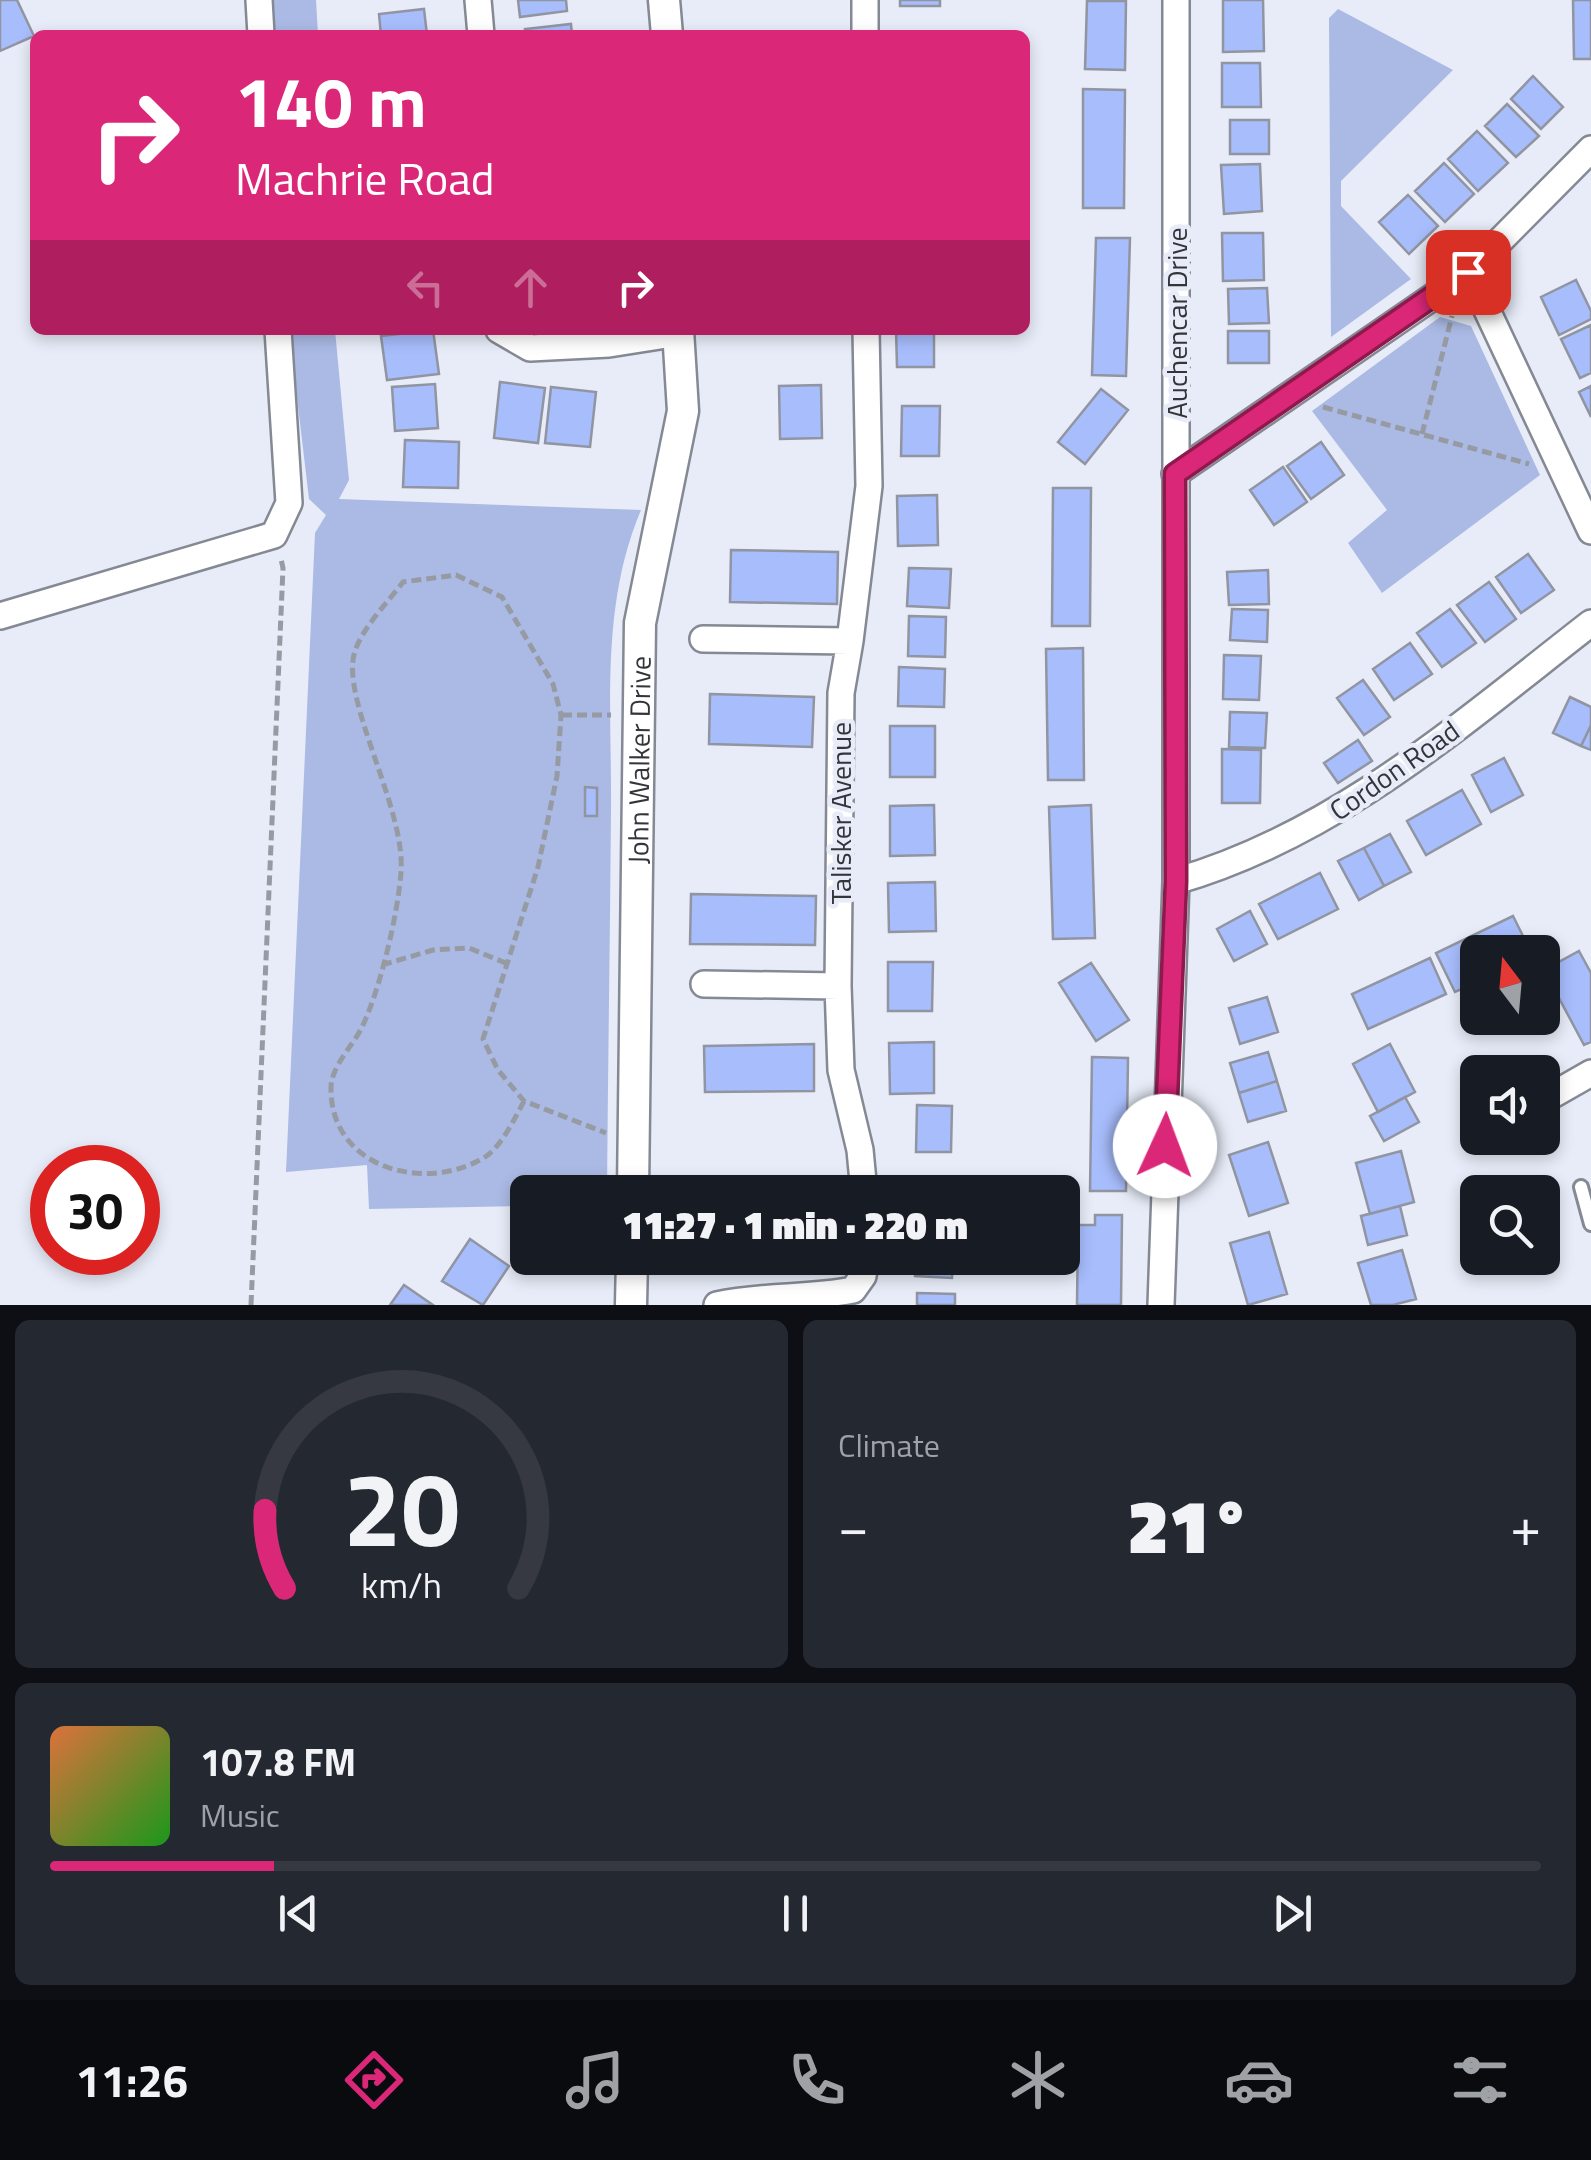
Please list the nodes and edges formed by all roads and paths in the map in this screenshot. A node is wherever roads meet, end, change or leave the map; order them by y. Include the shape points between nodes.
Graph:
1 (259, 0) edge
2 (478, 0) edge
3 (664, 0) edge
4 (866, 0) edge
5 (1176, 0) edge
6 (261, 30) edge
7 (481, 30) edge
8 (667, 30) edge
9 (865, 30) edge
10 (1591, 149) edge
11 (1468, 272) junction
12 (1442, 290) junction
13 (278, 335) edge
14 (508, 335) edge
15 (661, 335) edge
16 (678, 335) edge
17 (866, 335) edge
18 (1306, 384) junction
19 (1422, 434) junction
20 (1556, 458) junction
21 (1175, 474) junction
22 (1591, 531) edge
23 (274, 535) junction
24 (0, 616) edge
25 (1591, 623) edge
26 (704, 640) dead end
27 (850, 641) junction
28 (561, 715) junction
29 (638, 715) junction
30 (1176, 881) junction
31 (508, 964) junction
32 (382, 965) junction
33 (704, 984) dead end
34 (838, 986) junction
35 (1591, 1074) edge
36 (1560, 1091) edge
37 (524, 1101) junction
38 (633, 1143) junction
39 (632, 1175) edge
40 (862, 1175) edge
41 (1581, 1187) dead end
42 (1591, 1224) edge
43 (632, 1275) edge
44 (855, 1298) edge
45 (251, 1305) edge
46 (631, 1305) edge
47 (716, 1305) edge
48 (1161, 1305) edge

1 - 6 street
2 - 7 street
3 - 8 street
4 - 9 street
5 - 21 street, Auchencar Drive
10 - 11 street
11 - 12 street
11 - 20 street
12 - 18 street
12 - 19 path via 1454,310
13 - 23 street via 289,503
14 - 15 street via 530,348
16 - 29 street, John Walker Drive via 682,410 640,624
17 - 27 street, Talisker Avenue via 869,486
18 - 19 path via 1324,407
18 - 21 street
19 - 20 path via 1540,466
20 - 22 street
21 - 30 street, Auchencar Drive
23 - 24 street
23 - 45 path via 283,568
25 - 30 street, Cordon Road via 1419,756 1316,824 1222,868
26 - 27 street
27 - 34 street, Talisker Avenue via 841,693
28 - 29 path
28 - 31 path via 558,776
28 - 32 path via 553,684 502,597 456,576 403,582 356,647 350,672 390,796 402,868
29 - 38 street, John Walker Drive
30 - 48 street, Auchencar Drive
31 - 32 path via 469,948
31 - 37 path via 483,1040
32 - 37 path via 363,1026 331,1090 339,1124 358,1154 390,1170 440,1173 487,1156
33 - 34 street
34 - 40 street, Talisker Avenue via 841,1070
35 - 36 street
37 - 38 path
38 - 39 street, John Walker Drive
41 - 42 lane
43 - 46 street
44 - 47 street via 750,1298

